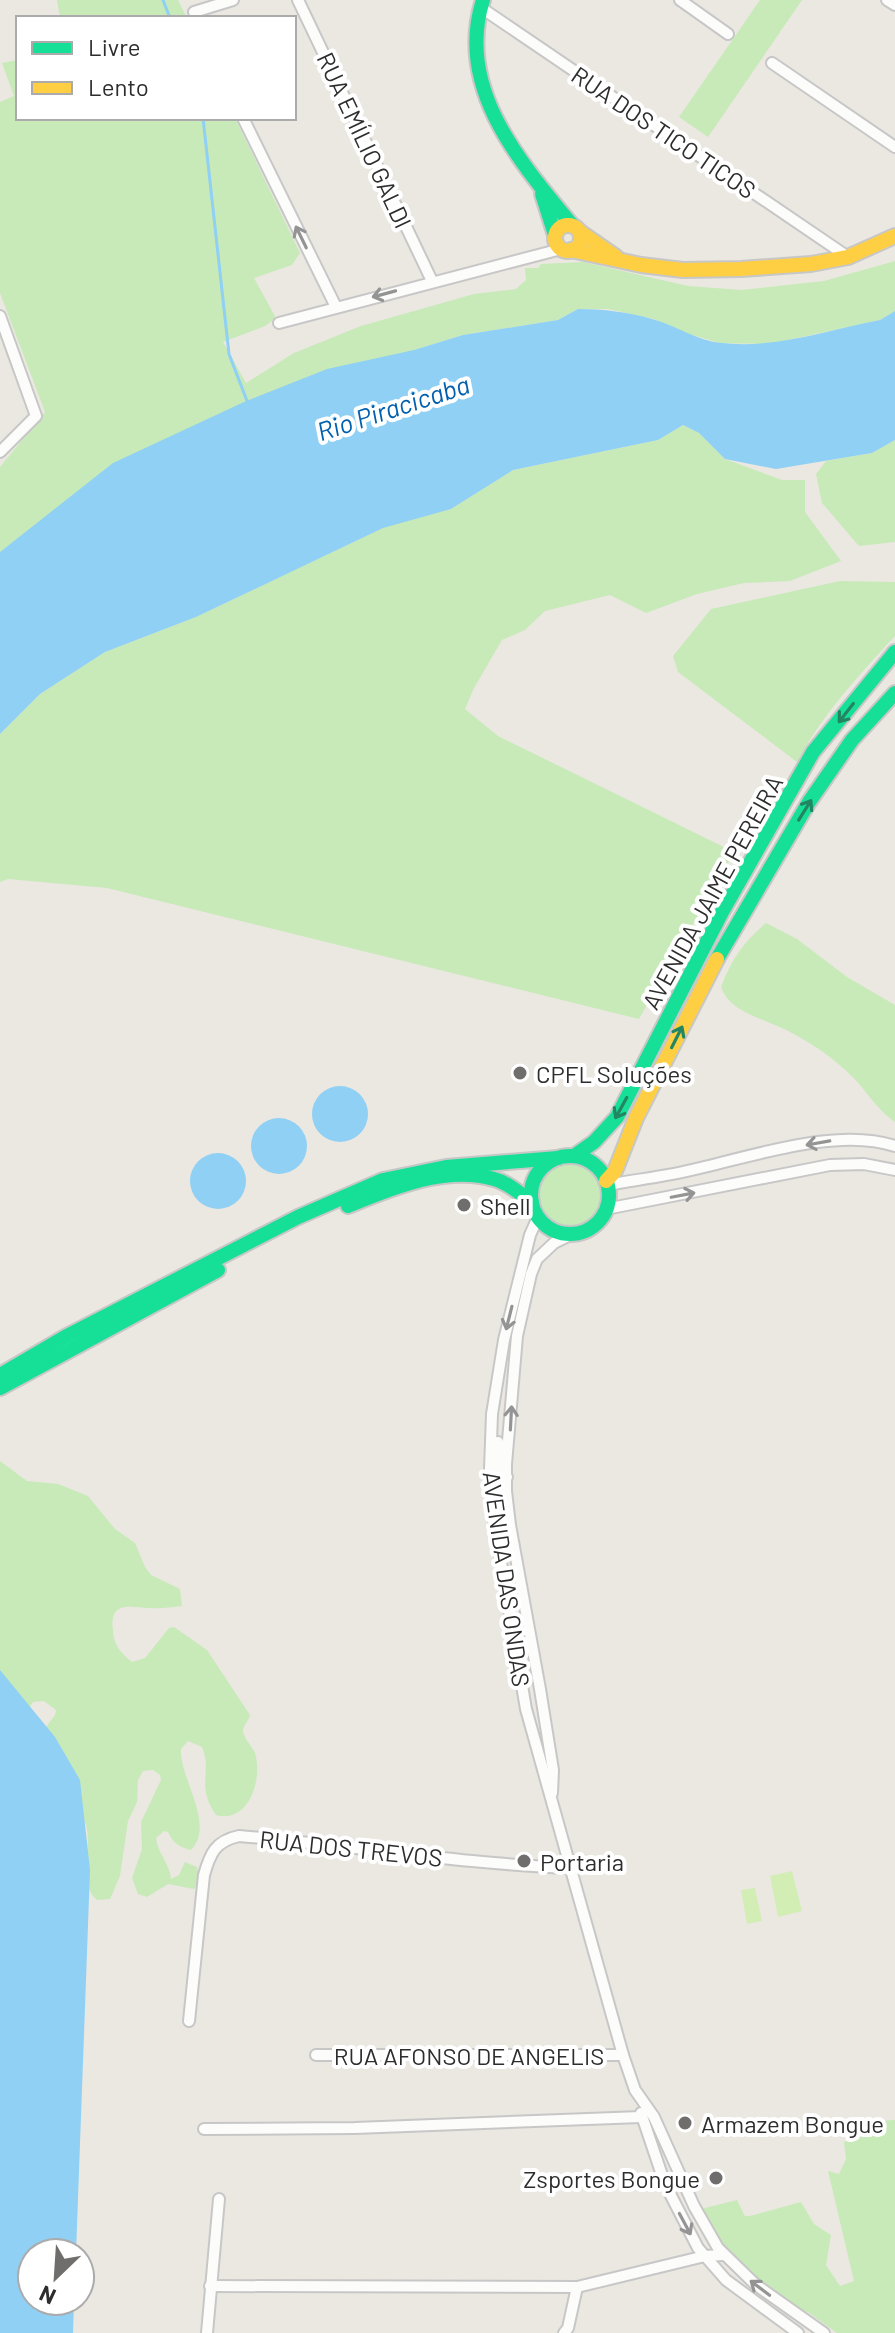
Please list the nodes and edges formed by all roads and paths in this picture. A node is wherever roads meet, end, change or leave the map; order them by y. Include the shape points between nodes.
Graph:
1 (189, 0) edge
2 (233, 0) edge
3 (298, 0) edge
4 (680, 0) edge
5 (887, 0) edge
6 (482, 4) edge
7 (895, 5) edge
8 (196, 15) edge
9 (728, 34) dead end
10 (772, 63) dead end
11 (244, 120) edge
12 (895, 147) edge
13 (539, 186) junction
14 (576, 229) junction
15 (555, 235) junction
16 (895, 236) edge
17 (566, 250) junction
18 (848, 257) junction
19 (623, 261) junction
20 (432, 281) junction
21 (336, 307) junction
22 (0, 316) edge
23 (279, 323) dead end
24 (0, 452) edge
25 (895, 652) edge
26 (895, 693) edge
27 (895, 1146) edge
28 (574, 1156) junction
29 (558, 1158) junction
30 (895, 1170) edge
31 (607, 1183) junction
32 (535, 1209) junction
33 (606, 1209) junction
34 (572, 1234) junction
35 (0, 1375) edge
36 (0, 1388) edge
37 (494, 1401) junction
38 (507, 1477) junction
39 (515, 1636) junction
40 (540, 1689) junction
41 (526, 1709) junction
42 (553, 1770) junction
43 (551, 1799) junction
44 (572, 1868) junction
45 (189, 2021) dead end
46 (316, 2055) dead end
47 (623, 2055) junction
48 (639, 2099) junction
49 (641, 2117) junction
50 (204, 2129) dead end
51 (668, 2150) junction
52 (655, 2154) junction
53 (678, 2168) junction
54 (661, 2171) junction
55 (219, 2199) dead end
56 (723, 2255) junction
57 (705, 2256) junction
58 (210, 2286) junction
59 (577, 2287) junction
60 (568, 2331) edge
61 (207, 2333) edge
62 (798, 2333) edge
63 (824, 2333) edge

1 - 8 street
2 - 8 street
3 - 20 street, RUA EMÍLIO GALDI
4 - 9 street
5 - 7 street
6 - 13 main road via 477,49 481,86
6 - 18 street, RUA DOS TICO TICOS
10 - 12 street
21 -> 11 street
13 - 14 main road
13 - 15 main road
14 - 15 main road via 561,226
14 - 17 main road via 580,243
14 - 19 main road
15 - 17 main road
16 - 18 main road
17 - 19 main road
17 - 20 street
18 - 19 main road via 741,269 683,270
20 -> 21 street
21 - 23 street
22 - 24 street via 36,416
25 -> 28 main road, AVENIDA JAIME PEREIRA via 813,752 722,912 617,1117
31 -> 26 main road, AVENIDA JAIME PEREIRA via 731,932 809,802 852,740
27 -> 31 street via 849,1138
28 - 29 main road
28 - 31 main road via 594,1164
29 - 32 main road via 540,1170 531,1191
29 - 35 main road via 446,1167 383,1180 298,1217
33 -> 30 street via 830,1165
31 - 33 main road
32 - 34 main road via 553,1230
32 - 36 main road via 495,1179 463,1175 381,1192 294,1228
32 -> 37 street, AVENIDA DAS ONDAS
33 - 34 main road via 598,1222
38 -> 34 street, AVENIDA DAS ONDAS via 513,1368 531,1274 537,1259
37 - 38 street via 498,1468
37 - 39 street, AVENIDA DAS ONDAS via 491,1493
38 - 40 street, AVENIDA DAS ONDAS via 510,1525
39 - 40 street via 528,1685
39 - 41 street, AVENIDA DAS ONDAS
40 - 42 street, AVENIDA DAS ONDAS
41 - 42 street via 534,1717
41 - 43 street, AVENIDA DAS ONDAS
42 - 43 street, AVENIDA DAS ONDAS
43 - 44 street, AVENIDA DAS ONDAS
44 - 45 street, RUA DOS TREVOS via 229,1838 210,1854 204,1875
44 - 47 street, AVENIDA DAS ONDAS
46 - 47 street, RUA AFONSO DE ANGELIS
47 - 48 street, AVENIDA DAS ONDAS
48 - 49 street, AVENIDA DAS ONDAS
48 - 51 street, AVENIDA DAS ONDAS via 654,2117
49 - 50 street
49 - 52 street, AVENIDA DAS ONDAS
51 - 52 street
51 - 53 street, AVENIDA DAS ONDAS
52 - 54 street, AVENIDA DAS ONDAS
53 - 54 street
53 - 56 street, AVENIDA DAS ONDAS
54 -> 57 street, AVENIDA DAS ONDAS
55 - 58 street
56 - 57 street
63 -> 56 street, AVENIDA DAS ONDAS
57 - 59 street
57 - 62 street, AVENIDA DAS ONDAS via 751,2301
58 - 59 street
58 - 61 street
59 - 60 street

